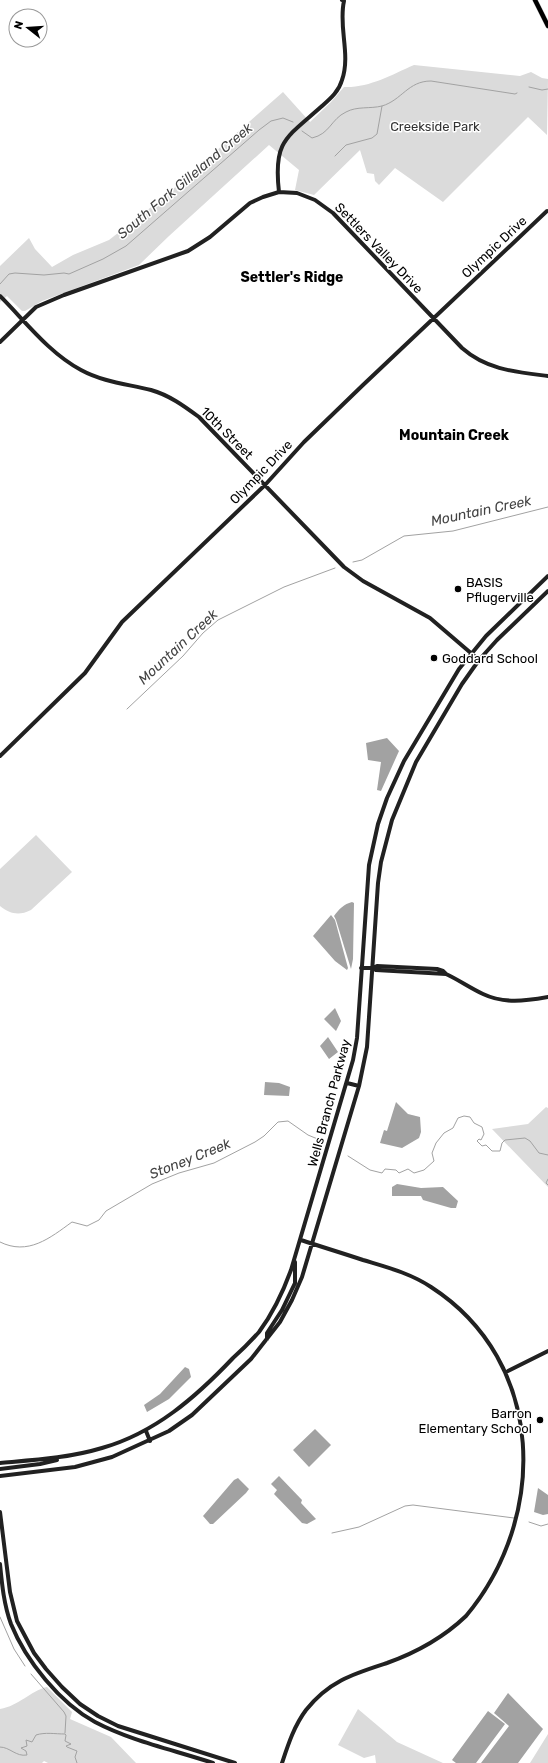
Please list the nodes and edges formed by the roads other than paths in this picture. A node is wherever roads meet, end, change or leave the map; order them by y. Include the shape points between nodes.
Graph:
1 (343, 0) edge
2 (535, 0) edge
3 (548, 26) edge
4 (279, 192) junction
5 (547, 211) dead end
6 (0, 296) edge
7 (434, 318) junction
8 (23, 319) junction
9 (0, 342) edge
10 (548, 376) edge
11 (265, 485) junction
12 (548, 576) edge
13 (548, 591) edge
14 (471, 653) junction
15 (479, 660) junction
16 (0, 756) edge
17 (361, 968) junction
18 (373, 968) junction
19 (548, 998) edge
20 (347, 1083) junction
21 (359, 1086) junction
22 (301, 1240) junction
23 (312, 1244) junction
24 (295, 1258) junction
25 (267, 1339) junction
26 (548, 1351) edge
27 (508, 1371) junction
28 (524, 1416) dead end
29 (146, 1431) junction
30 (150, 1441) junction
31 (73, 1456) junction
32 (0, 1463) edge
33 (0, 1469) edge
34 (0, 1476) edge
35 (0, 1512) edge
36 (0, 1564) edge
37 (502, 1569) dead end
38 (139, 1733) junction
39 (137, 1739) junction
40 (213, 1763) edge
41 (235, 1763) edge
42 (282, 1763) edge

1 - 4 main road via 342,80 335,94 287,138 280,150 277,165
2 - 3 main road
4 - 7 main road, Settlers Valley Drive via 308,197 324,205
4 - 8 main road, Settlers Valley Drive via 250,203 203,243 188,251 54,299 36,307
5 - 7 main road, Olympic Drive
6 - 8 main road, 10th Street
7 - 10 main road, Settlers Valley Drive via 462,348 484,364
7 - 11 main road, Olympic Drive via 304,442
8 - 9 main road, Settlers Valley Drive
8 - 11 main road, 10th Street via 52,350 81,370 106,381 152,390 178,402 199,416
11 - 14 main road, 10th Street via 349,571 430,618
11 - 16 main road, Olympic Drive via 122,622 85,673
12 - 14 main road, Wells Branch Parkway
13 - 15 main road, Wells Branch Parkway
14 - 15 main road, 10th Street
14 - 17 main road, Wells Branch Parkway via 449,684 404,761 383,809 369,865
15 - 18 main road, Wells Branch Parkway via 416,762 392,820 378,883
17 - 18 main road
17 - 20 main road, Wells Branch Parkway via 357,1038
18 - 19 main road via 431,968 443,971 483,994 501,1000
18 - 21 main road, Wells Branch Parkway via 367,1047
20 - 21 main road
20 - 22 main road, Wells Branch Parkway
21 - 23 main road, Wells Branch Parkway
22 - 23 main road
22 - 24 main road, Wells Branch Parkway
23 - 25 main road, Wells Branch Parkway via 292,1300
23 - 27 main road via 410,1275 429,1285 454,1302 474,1322 493,1345
24 - 25 main road via 294,1283 282,1310 267,1332
24 - 29 main road, Wells Branch Parkway via 282,1294 258,1332 186,1403
25 - 30 main road, Wells Branch Parkway via 251,1359 192,1415
26 - 27 main road
27 - 28 main road
29 - 30 main road
29 - 31 main road, Wells Branch Parkway via 104,1448
30 - 34 main road, Wells Branch Parkway via 112,1457 75,1467
31 - 32 main road, Wells Branch Parkway
31 - 33 main road via 40,1464
35 - 38 main road via 11,1597 17,1621 34,1653 80,1704 112,1723
36 - 39 main road via 4,1600 11,1623 27,1656 40,1673 82,1714
37 - 42 main road via 477,1603 446,1633 418,1650 344,1678 318,1697 296,1725
38 - 39 main road
38 - 41 main road
39 - 40 main road

